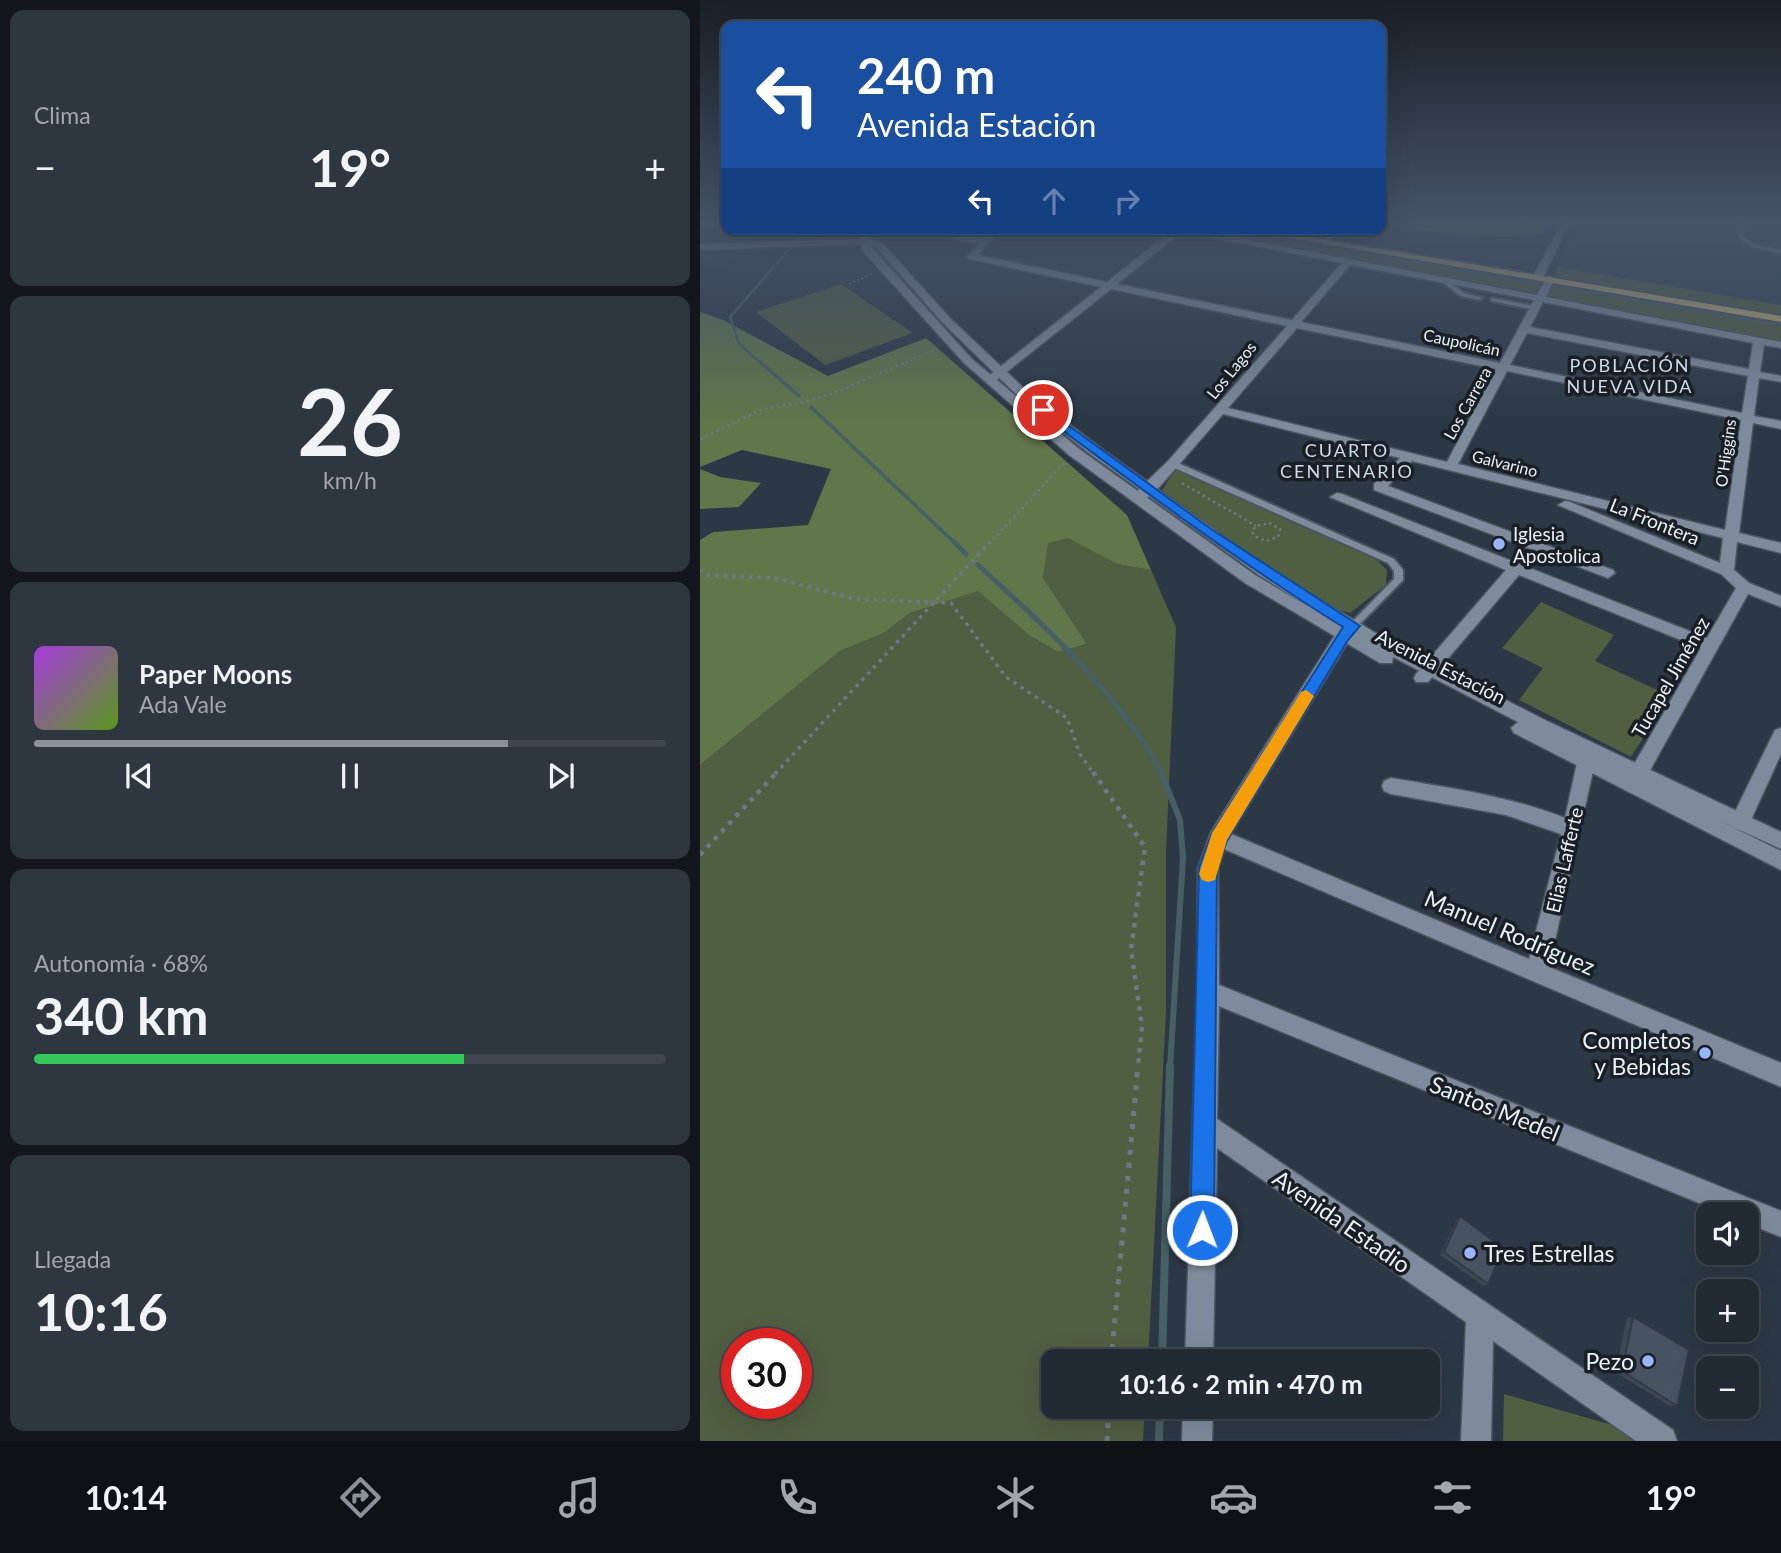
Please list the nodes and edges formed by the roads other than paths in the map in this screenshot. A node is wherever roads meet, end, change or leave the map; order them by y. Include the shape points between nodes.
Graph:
1 (906, 289) edge
2 (916, 289) edge
3 (1104, 289) edge
4 (1124, 289) edge
5 (1323, 289) edge
6 (1455, 289) edge
7 (1481, 289) edge
8 (1541, 289) edge
9 (1609, 289) edge
10 (1480, 298) dead end
11 (1493, 300) dead end
12 (1537, 303) junction
13 (1781, 319) edge
14 (1292, 323) junction
15 (1524, 329) junction
16 (958, 341) junction
17 (1759, 341) junction
18 (1781, 345) edge
19 (1505, 367) junction
20 (1754, 374) junction
21 (995, 377) junction
22 (1781, 379) edge
23 (1221, 410) junction
24 (1748, 418) junction
25 (1781, 425) edge
26 (1408, 458) junction
27 (1169, 468) junction
28 (1450, 468) junction
29 (1511, 483) junction
30 (1145, 493) junction
31 (1337, 497) dead end
32 (1731, 536) junction
33 (1781, 548) edge
34 (1517, 567) junction
35 (1726, 571) junction
36 (1608, 573) dead end
37 (1744, 587) junction
38 (1781, 602) edge
39 (1348, 631) junction
40 (1712, 646) junction
41 (1426, 673) junction
42 (1781, 735) edge
43 (1587, 755) junction
44 (1635, 780) junction
45 (1391, 786) dead end
46 (1740, 822) junction
47 (1572, 830) junction
48 (1219, 838) junction
49 (1781, 841) edge
50 (1781, 861) edge
51 (1537, 971) junction
52 (1208, 991) junction
53 (1781, 1075) edge
54 (1205, 1125) junction
55 (1781, 1224) edge
56 (1480, 1317) junction
57 (1199, 1349) edge
58 (1198, 1419) edge
59 (1197, 1441) edge
60 (1476, 1441) edge
61 (1662, 1441) edge

1 - 16 street, Avenida Estación
2 - 16 street, Avenida Estación
3 - 21 street
4 - 14 street, Caupolicán
5 - 14 street, Los Lagos
6 - 10 lane
7 - 12 street
8 - 12 street, Los Carrera
9 - 13 highway
11 - 12 lane
12 - 15 street, Los Carrera
12 - 17 street
14 - 19 street, Caupolicán
14 - 23 street, Los Lagos
15 - 19 street, Los Carrera
15 - 20 street
16 - 21 street, Avenida Estación
17 - 18 street
17 - 20 street, O'Higgins
19 - 24 street, Caupolicán
19 - 28 street, Los Carrera
20 - 22 street
20 - 24 street, O'Higgins
21 - 30 street, Avenida Estación
21 - 30 street, Avenida Estación via 1074,452
23 - 26 street, Galvarino
23 - 27 street, Los Lagos
24 - 25 street, Caupolicán
24 - 32 street, O'Higgins
26 - 28 street, Galvarino
26 - 36 street via 1379,488
27 - 30 street, Los Lagos
27 - 39 lane via 1391,561 1399,570 1398,580
28 - 29 street, Galvarino
29 - 32 street, Galvarino
29 - 35 street, La Frontera
30 - 39 street, Avenida Estación via 1193,539 1250,579
31 - 34 street
32 - 33 street, Galvarino
32 - 35 street, O'Higgins
34 - 40 street
34 - 41 street
35 - 37 street, La Frontera
37 - 38 street, La Frontera
37 - 40 street, Tucapel Jiménez
39 - 41 street, Avenida Estación
39 - 48 street
40 - 44 street, Tucapel Jiménez
41 - 43 street, Avenida Estación
42 - 46 street
43 - 44 street, Avenida Estación
43 - 47 street, Elias Lafferte
44 - 46 street, Avenida Estación
44 - 50 street, Avenida Estación
45 - 47 street via 1501,806
46 - 49 street, Avenida Estación
47 - 51 street, Elias Lafferte
48 - 51 street, Manuel Rodríguez
48 - 52 street via 1208,867
51 - 53 street, Manuel Rodríguez
52 - 54 street
52 - 55 street, Santos Medel
54 - 56 street, Avenida Estadio
54 - 57 street
56 - 60 street
56 - 61 street, Avenida Estadio
58 - 59 street

